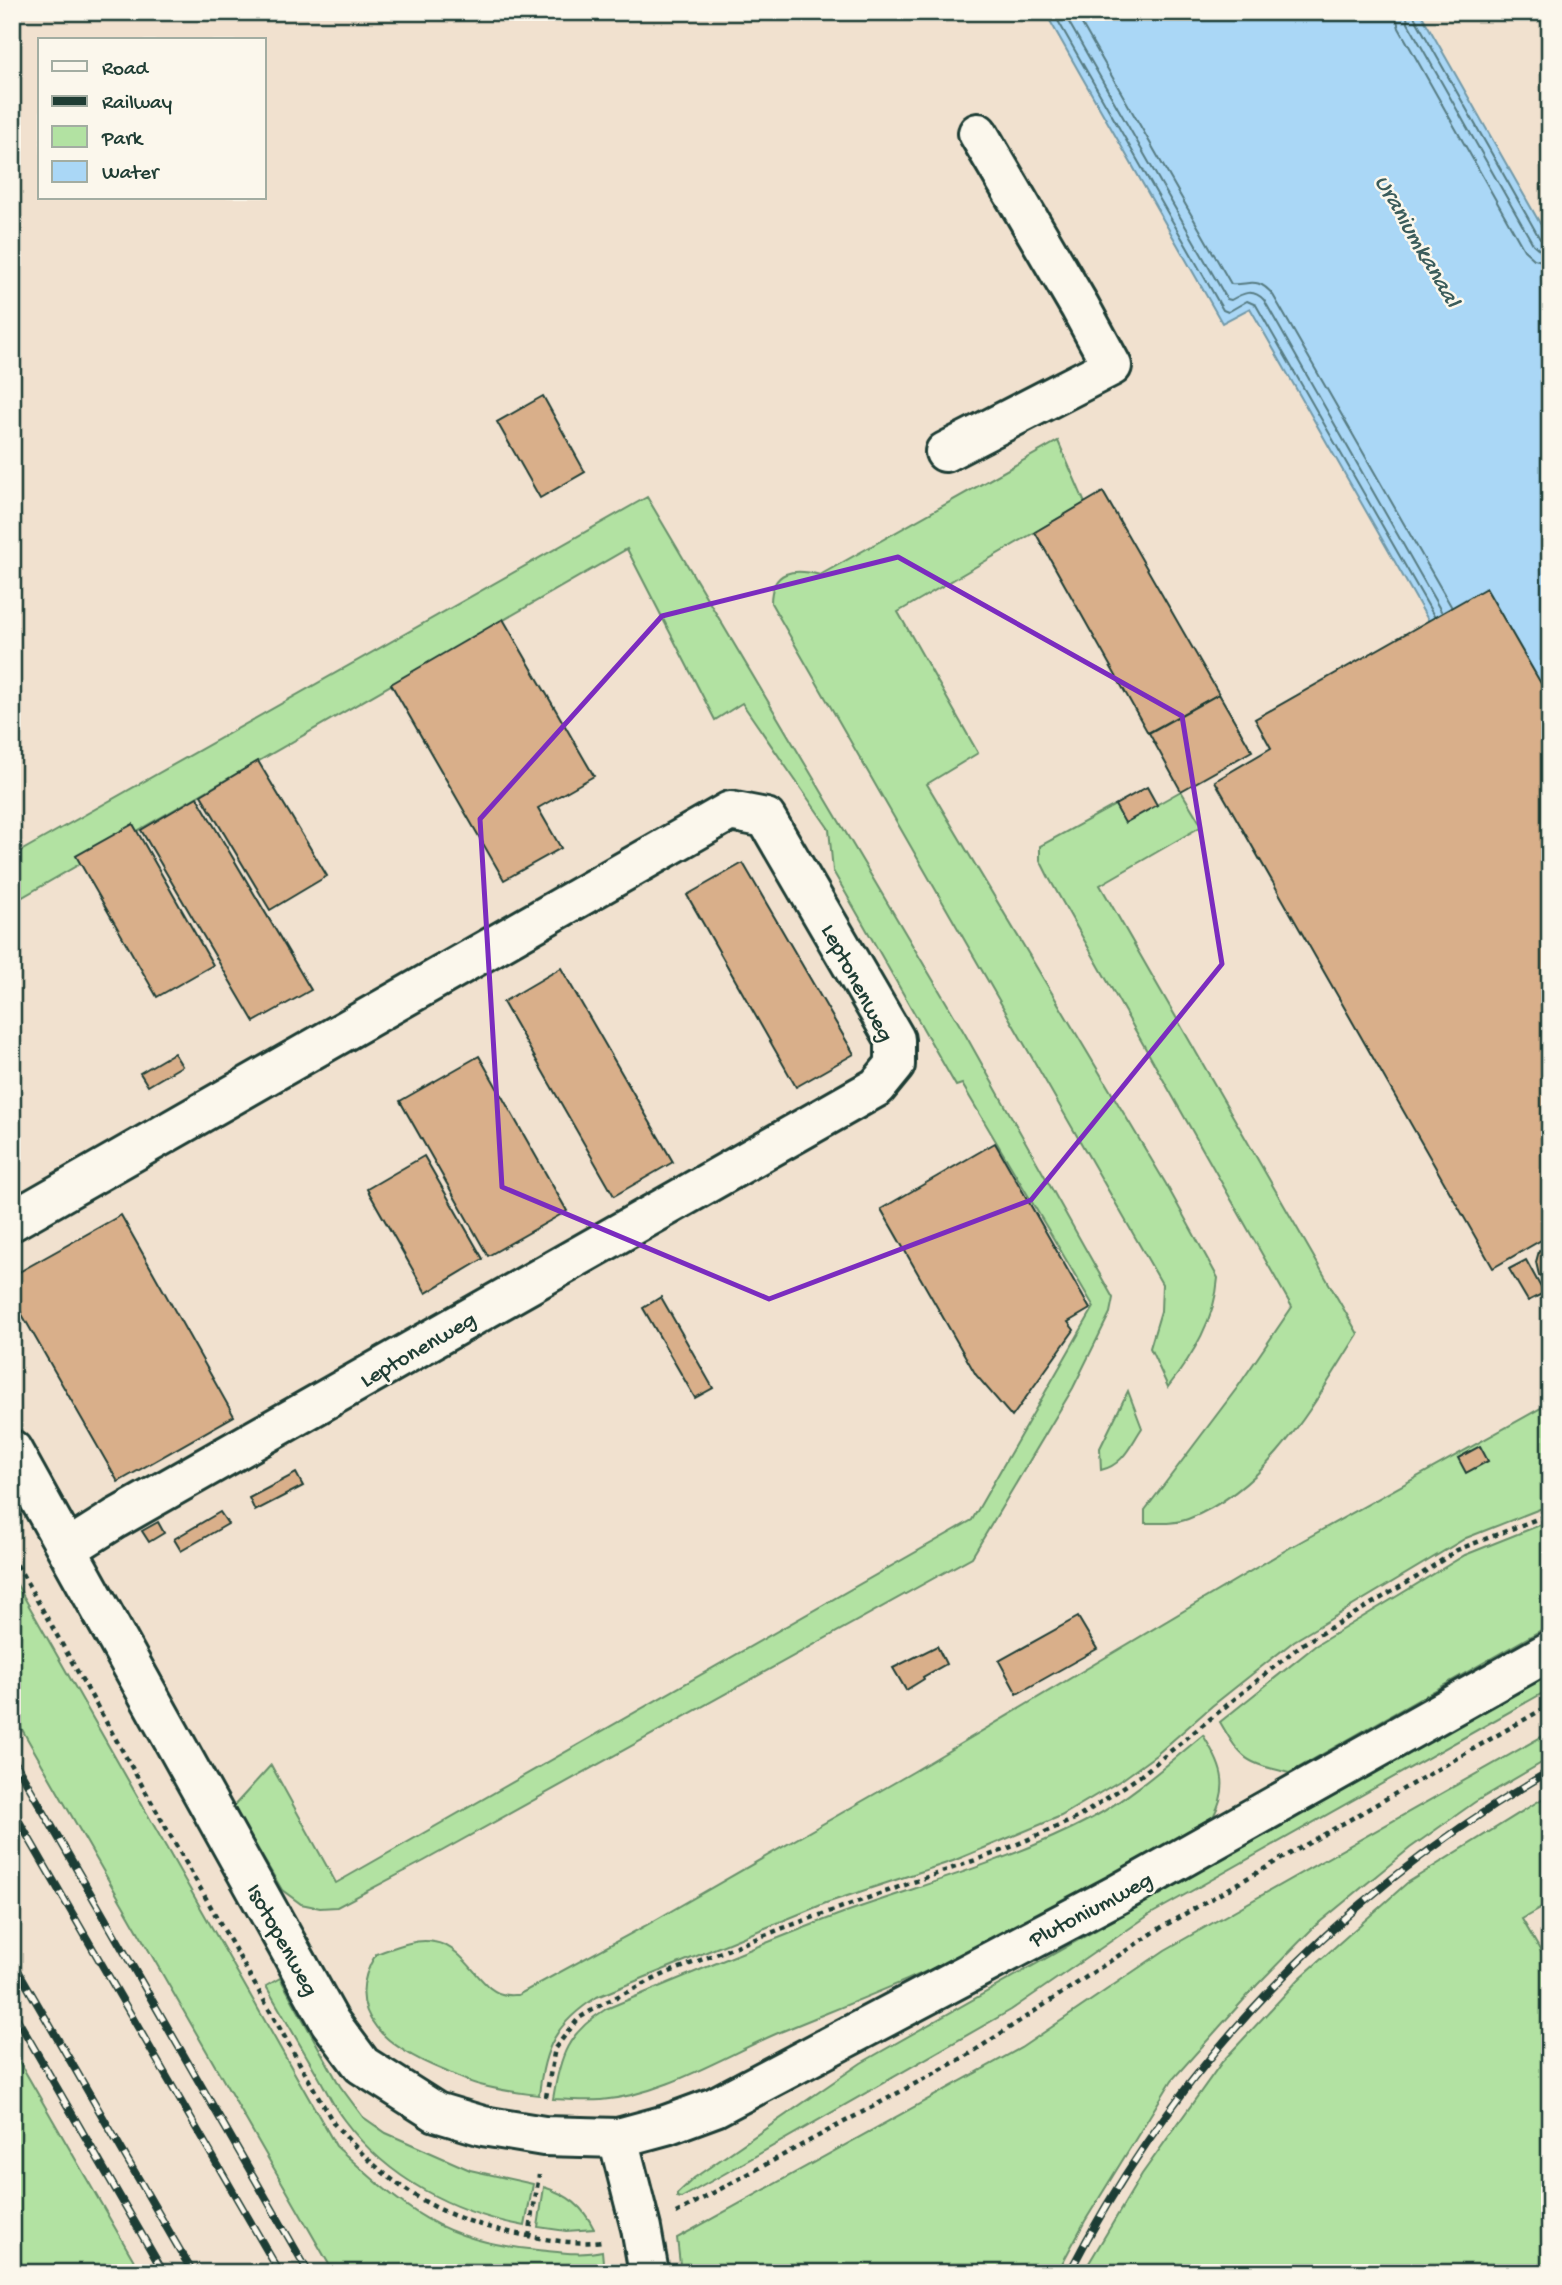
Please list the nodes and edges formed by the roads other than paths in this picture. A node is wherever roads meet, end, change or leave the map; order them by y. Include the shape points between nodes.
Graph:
1 (978, 133) dead end
2 (944, 452) dead end
3 (12, 1221) edge
4 (12, 1450) edge
5 (69, 1548) junction
6 (1550, 1651) edge
7 (618, 2138) junction
8 (649, 2273) edge

1 - 2 street via 1112,366
3 - 5 street, Leptonenweg via 730,811 766,818 895,1039 895,1065 877,1087
4 - 5 street, Isotopenweg
5 - 7 street, Isotopenweg via 330,2022 362,2065 436,2112 483,2126 544,2136
6 - 7 street, Plutoniumweg via 1118,1894 788,2069 715,2107
7 - 8 street

